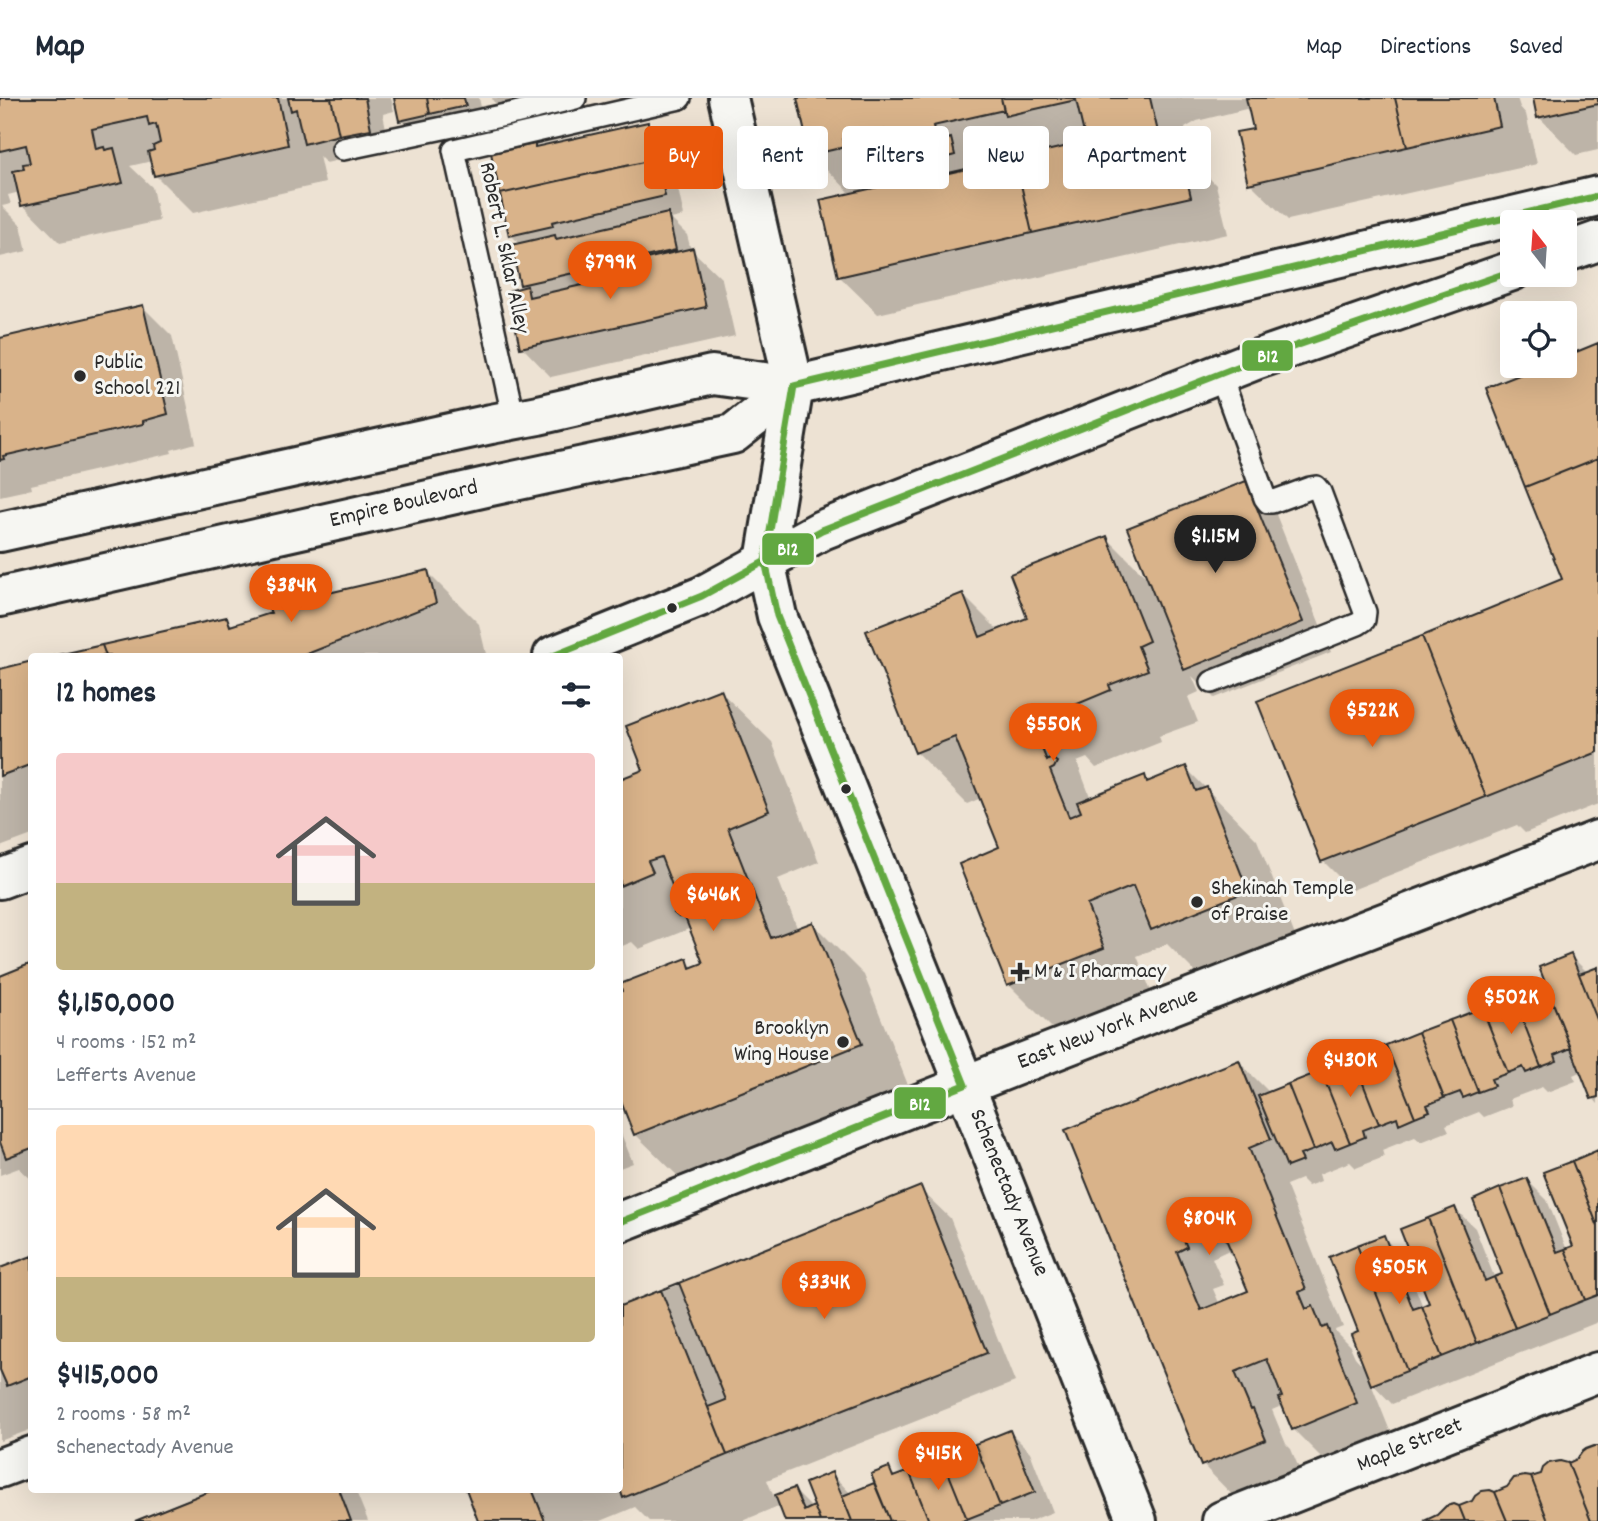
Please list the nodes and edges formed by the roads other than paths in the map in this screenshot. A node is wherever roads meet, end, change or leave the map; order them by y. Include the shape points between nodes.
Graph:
1 (575, 98) edge
2 (680, 98) edge
3 (728, 98) edge
4 (343, 149) dead end
5 (1598, 196) edge
6 (1598, 241) edge
7 (1577, 248) edge
8 (1500, 275) edge
9 (1220, 374) junction
10 (794, 386) junction
11 (514, 420) junction
12 (0, 532) edge
13 (765, 561) junction
14 (0, 597) edge
15 (560, 653) edge
16 (1212, 682) dead end
17 (1598, 840) edge
18 (28, 868) edge
19 (0, 879) edge
20 (965, 1085) junction
21 (623, 1221) edge
22 (1598, 1372) edge
23 (28, 1458) edge
24 (0, 1468) edge
25 (1137, 1521) edge
26 (1222, 1521) edge

1 - 4 lane
2 - 11 lane, Robert L. Sklar Alley via 454,150
3 - 10 main road, Schenectady Avenue
5 - 10 main road, Empire Boulevard
6 - 7 main road
8 - 9 main road
9 - 13 main road via 822,530
9 - 16 lane via 1265,498 1272,502 1316,487 1365,612 1358,624
10 - 11 main road, Empire Boulevard via 712,375
10 - 13 main road, Schenectady Avenue
10 - 14 main road, Empire Boulevard via 733,434
11 - 12 main road, Empire Boulevard
13 - 15 main road via 702,596
13 - 20 main road, Schenectady Avenue via 777,617
17 - 20 main road, East New York Avenue
18 - 19 main road
20 - 21 main road, East New York Avenue
20 - 25 main road, Schenectady Avenue
22 - 26 main road, Maple Street
23 - 24 main road

